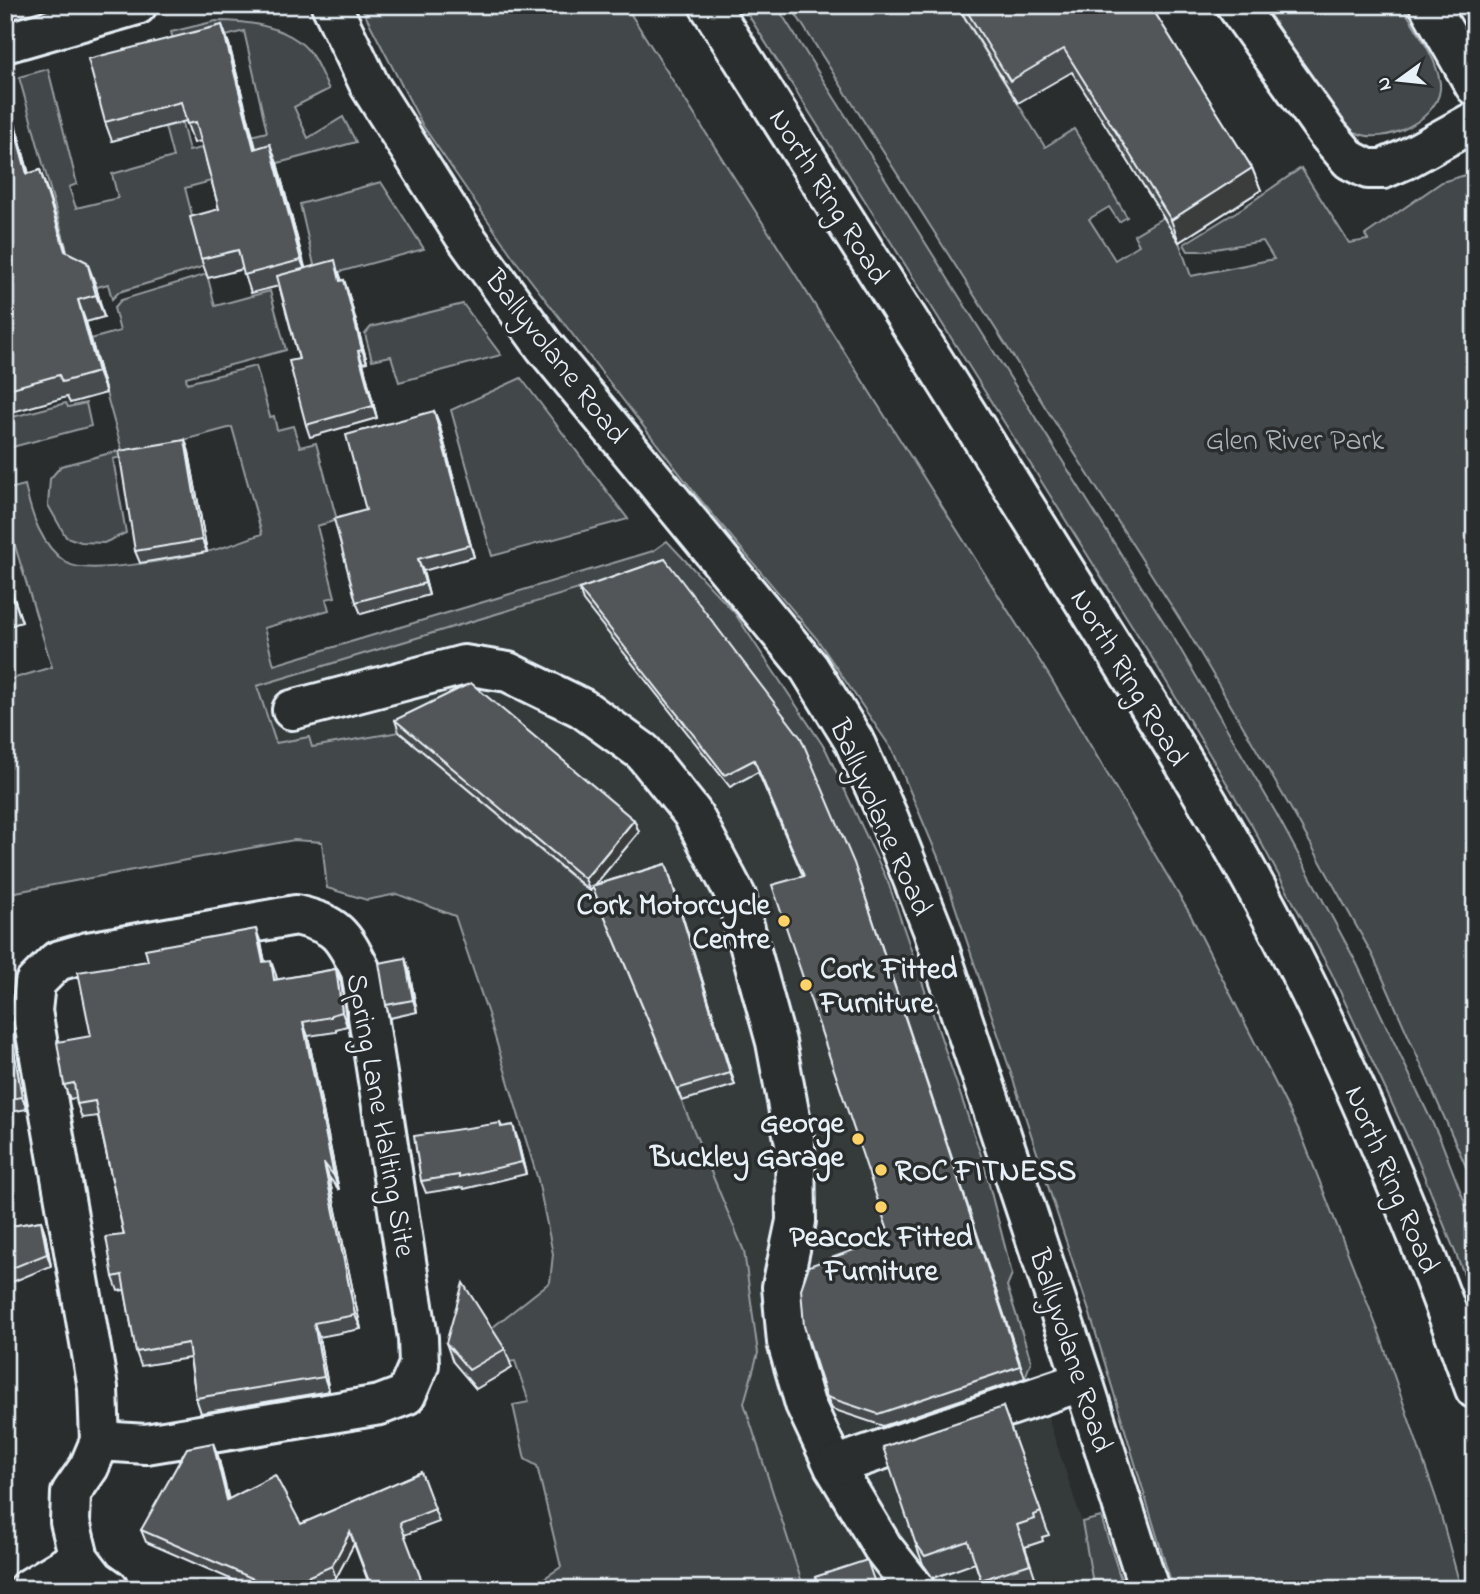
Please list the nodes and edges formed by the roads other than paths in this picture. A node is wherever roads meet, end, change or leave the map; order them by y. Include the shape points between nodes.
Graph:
1 (137, 5) edge
2 (331, 5) edge
3 (709, 5) edge
4 (1236, 5) edge
5 (1429, 5) edge
6 (5, 43) edge
7 (1475, 86) edge
8 (1475, 121) edge
9 (292, 710) dead end
10 (1083, 1381) junction
11 (1475, 1389) edge
12 (100, 1441) junction
13 (834, 1466) junction
14 (79, 1558) junction
15 (28, 1589) edge
16 (110, 1589) edge
17 (915, 1589) edge
18 (1149, 1589) edge

1 - 6 street
2 - 10 street, Ballyvolane Road via 370,86 464,235 544,346 809,668 854,741 933,930
3 - 11 street, North Ring Road via 1139,689 1245,868 1371,1121
4 - 8 street via 1327,133 1350,160 1368,169 1383,169 1406,159
5 - 7 street
9 - 13 street via 464,665 508,672 582,708 643,752 692,813 736,896 776,1042 795,1144 796,1221 782,1287 787,1342 805,1404
10 - 13 street
10 - 18 street, Ballyvolane Road
12 - 12 street, Spring Lane Halting Site via 146,1444 380,1405 406,1395 419,1365 361,971 344,938 322,921 296,915 88,952 57,961 35,984 32,1011 98,1388
12 - 14 street, Spring Lane Halting Site via 71,1493 70,1522
13 - 17 street via 883,1548
14 - 15 street
14 - 16 street, Spring Lane Halting Site via 94,1579

